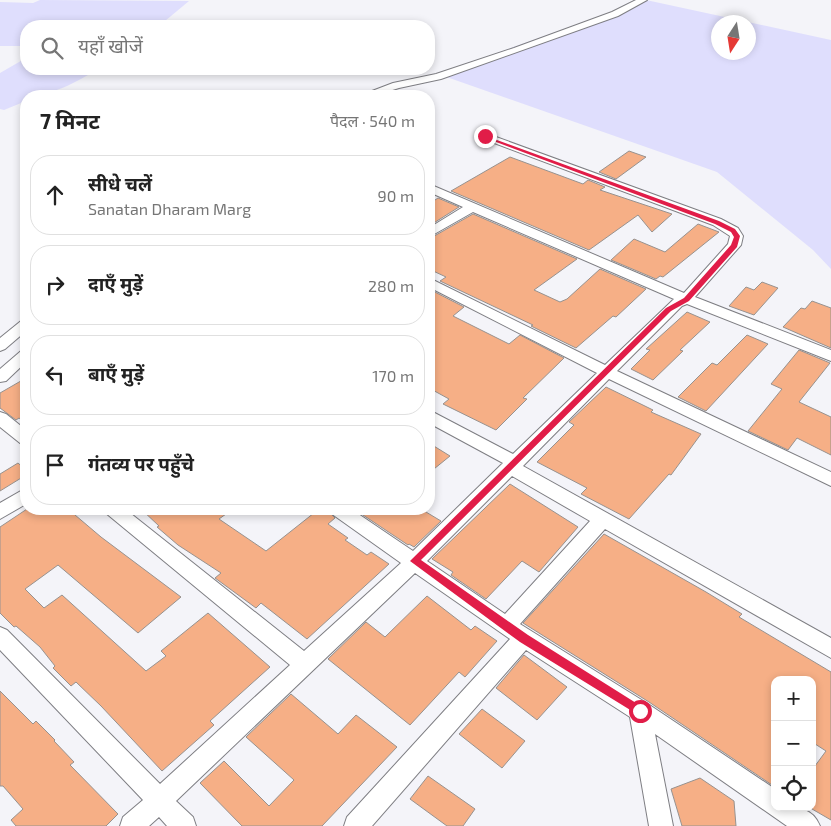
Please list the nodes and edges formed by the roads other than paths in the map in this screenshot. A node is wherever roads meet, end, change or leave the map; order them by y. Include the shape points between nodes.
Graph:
1 (643, 0) edge
2 (382, 90) edge
3 (485, 136) dead end
4 (435, 191) edge
5 (472, 207) junction
6 (435, 229) edge
7 (435, 288) edge
8 (686, 299) junction
9 (20, 329) edge
10 (0, 346) edge
11 (831, 356) edge
12 (20, 359) edge
13 (607, 372) junction
14 (0, 377) edge
15 (0, 418) edge
16 (435, 419) edge
17 (20, 434) edge
18 (513, 464) junction
19 (831, 480) edge
20 (20, 499) edge
21 (0, 512) edge
22 (120, 515) edge
23 (347, 515) edge
24 (602, 519) junction
25 (414, 561) junction
26 (506, 626) junction
27 (0, 636) edge
28 (524, 638) junction
29 (831, 649) edge
30 (304, 664) junction
31 (640, 711) junction
32 (771, 800) edge
33 (159, 801) junction
34 (787, 811) edge
35 (132, 826) edge
36 (184, 826) edge
37 (356, 826) edge
38 (661, 826) edge
39 (808, 826) edge

1 - 2 street via 511,52
3 - 8 street via 717,222 733,231 737,236 734,245
4 - 5 street
5 - 6 street
5 - 8 street
7 - 13 street
8 - 11 street
8 - 13 street via 669,310
9 - 10 street
12 - 14 street
13 - 18 street
13 - 19 street
15 - 17 street
16 - 18 street
18 - 24 street
18 - 25 street
20 - 21 street
22 - 30 street
23 - 25 street
24 - 26 street
24 - 29 street
25 - 26 street
25 - 30 street
26 - 28 street
27 - 33 street
28 - 31 street
28 - 37 street
30 - 33 street
31 - 32 street
31 - 38 street
33 - 35 street
33 - 36 street
34 - 39 street

